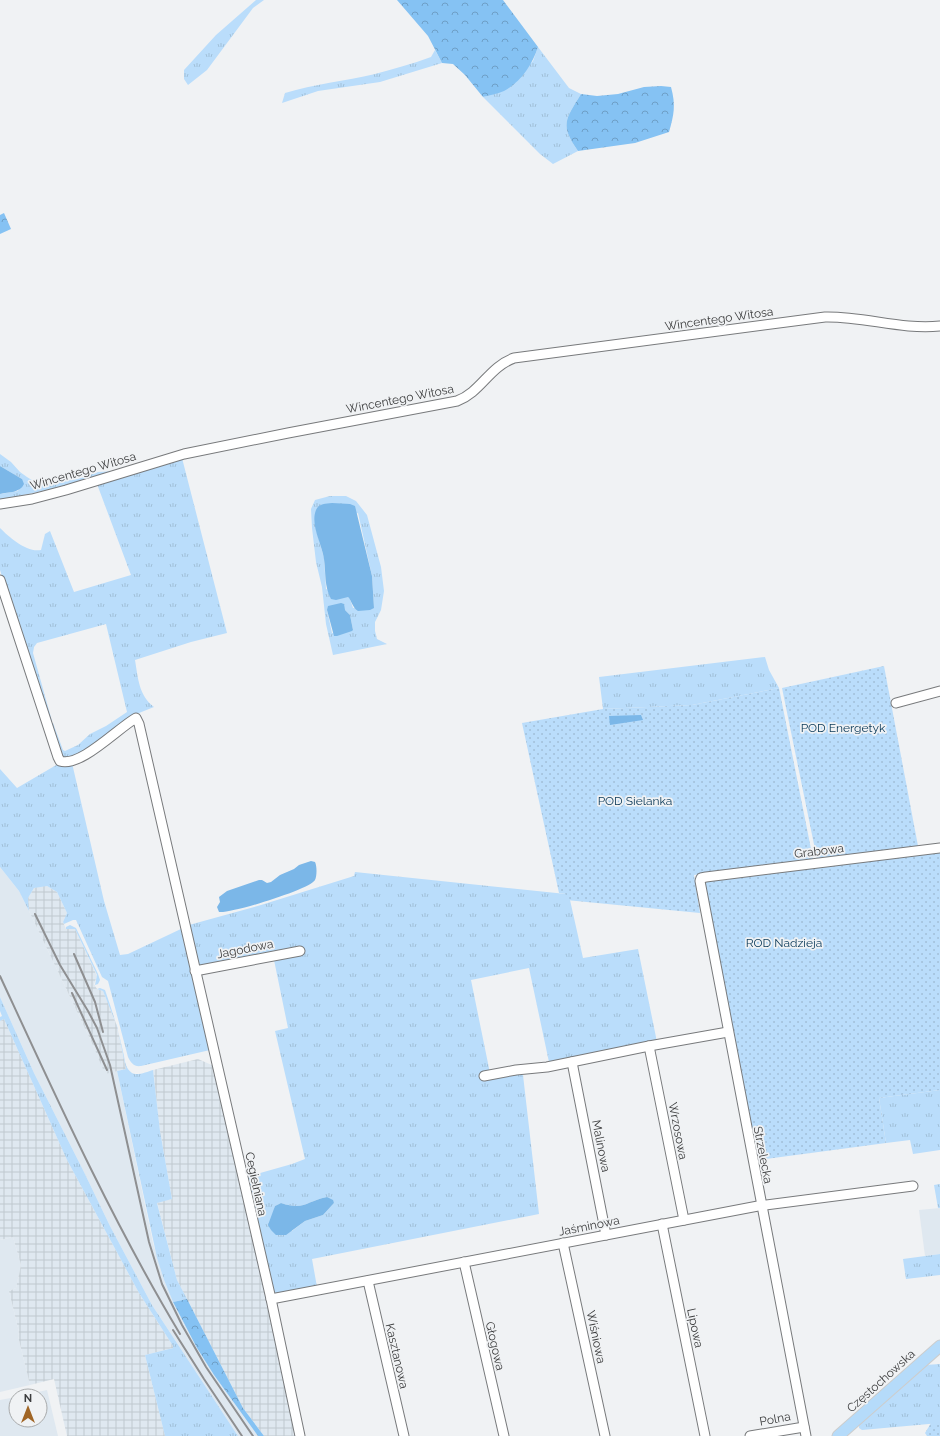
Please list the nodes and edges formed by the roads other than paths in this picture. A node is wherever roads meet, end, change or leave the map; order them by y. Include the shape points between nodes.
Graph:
1 (940, 326) edge
2 (0, 504) edge
3 (0, 580) edge
4 (940, 693) edge
5 (896, 703) dead end
6 (940, 848) edge
7 (701, 878) joint
8 (300, 951) dead end
9 (195, 971) junction
10 (728, 1032) junction
11 (649, 1046) junction
12 (572, 1062) junction
13 (484, 1076) dead end
14 (913, 1186) dead end
15 (761, 1206) junction
16 (684, 1220) junction
17 (662, 1224) junction
18 (606, 1235) junction
19 (563, 1243) junction
20 (464, 1262) junction
21 (368, 1281) junction
22 (271, 1299) junction
23 (940, 1346) edge
24 (804, 1427) junction
25 (300, 1436) edge
26 (404, 1436) edge
27 (504, 1436) edge
28 (605, 1436) edge
29 (705, 1436) edge
30 (750, 1436) edge
31 (806, 1436) edge
32 (838, 1436) edge

1 - 2 street, Wincentego Witosa via 910,327 825,317 514,358 500,365 471,393 457,401 189,453 59,492
3 - 9 street, Cegielniana via 60,761 69,762 84,756 128,722 136,718 138,721
4 - 5 street
6 - 7 street, Grabowa
7 - 10 street, Strzelecka via 700,884
8 - 9 street, Jagodowa
9 - 22 street, Cegielniana
10 - 11 street
10 - 15 street, Strzelecka
11 - 12 street
11 - 16 street, Wrzosowa
12 - 13 street
12 - 18 street, Malinowa
14 - 15 street, Jaśminowa
15 - 16 street, Jaśminowa
15 - 24 street, Strzelecka
16 - 17 street, Jaśminowa
17 - 18 street, Jaśminowa
17 - 29 street, Lipowa
18 - 19 street, Jaśminowa
19 - 20 street, Jaśminowa
19 - 28 street, Wiśniowa
20 - 21 street, Jaśminowa
20 - 27 street, Głogowa
21 - 22 street, Jaśminowa
21 - 26 street, Kasztanowa
22 - 25 street, Cegielniana
23 - 32 main road, Częstochowska
24 - 30 street, Polna
24 - 31 street, Strzelecka

